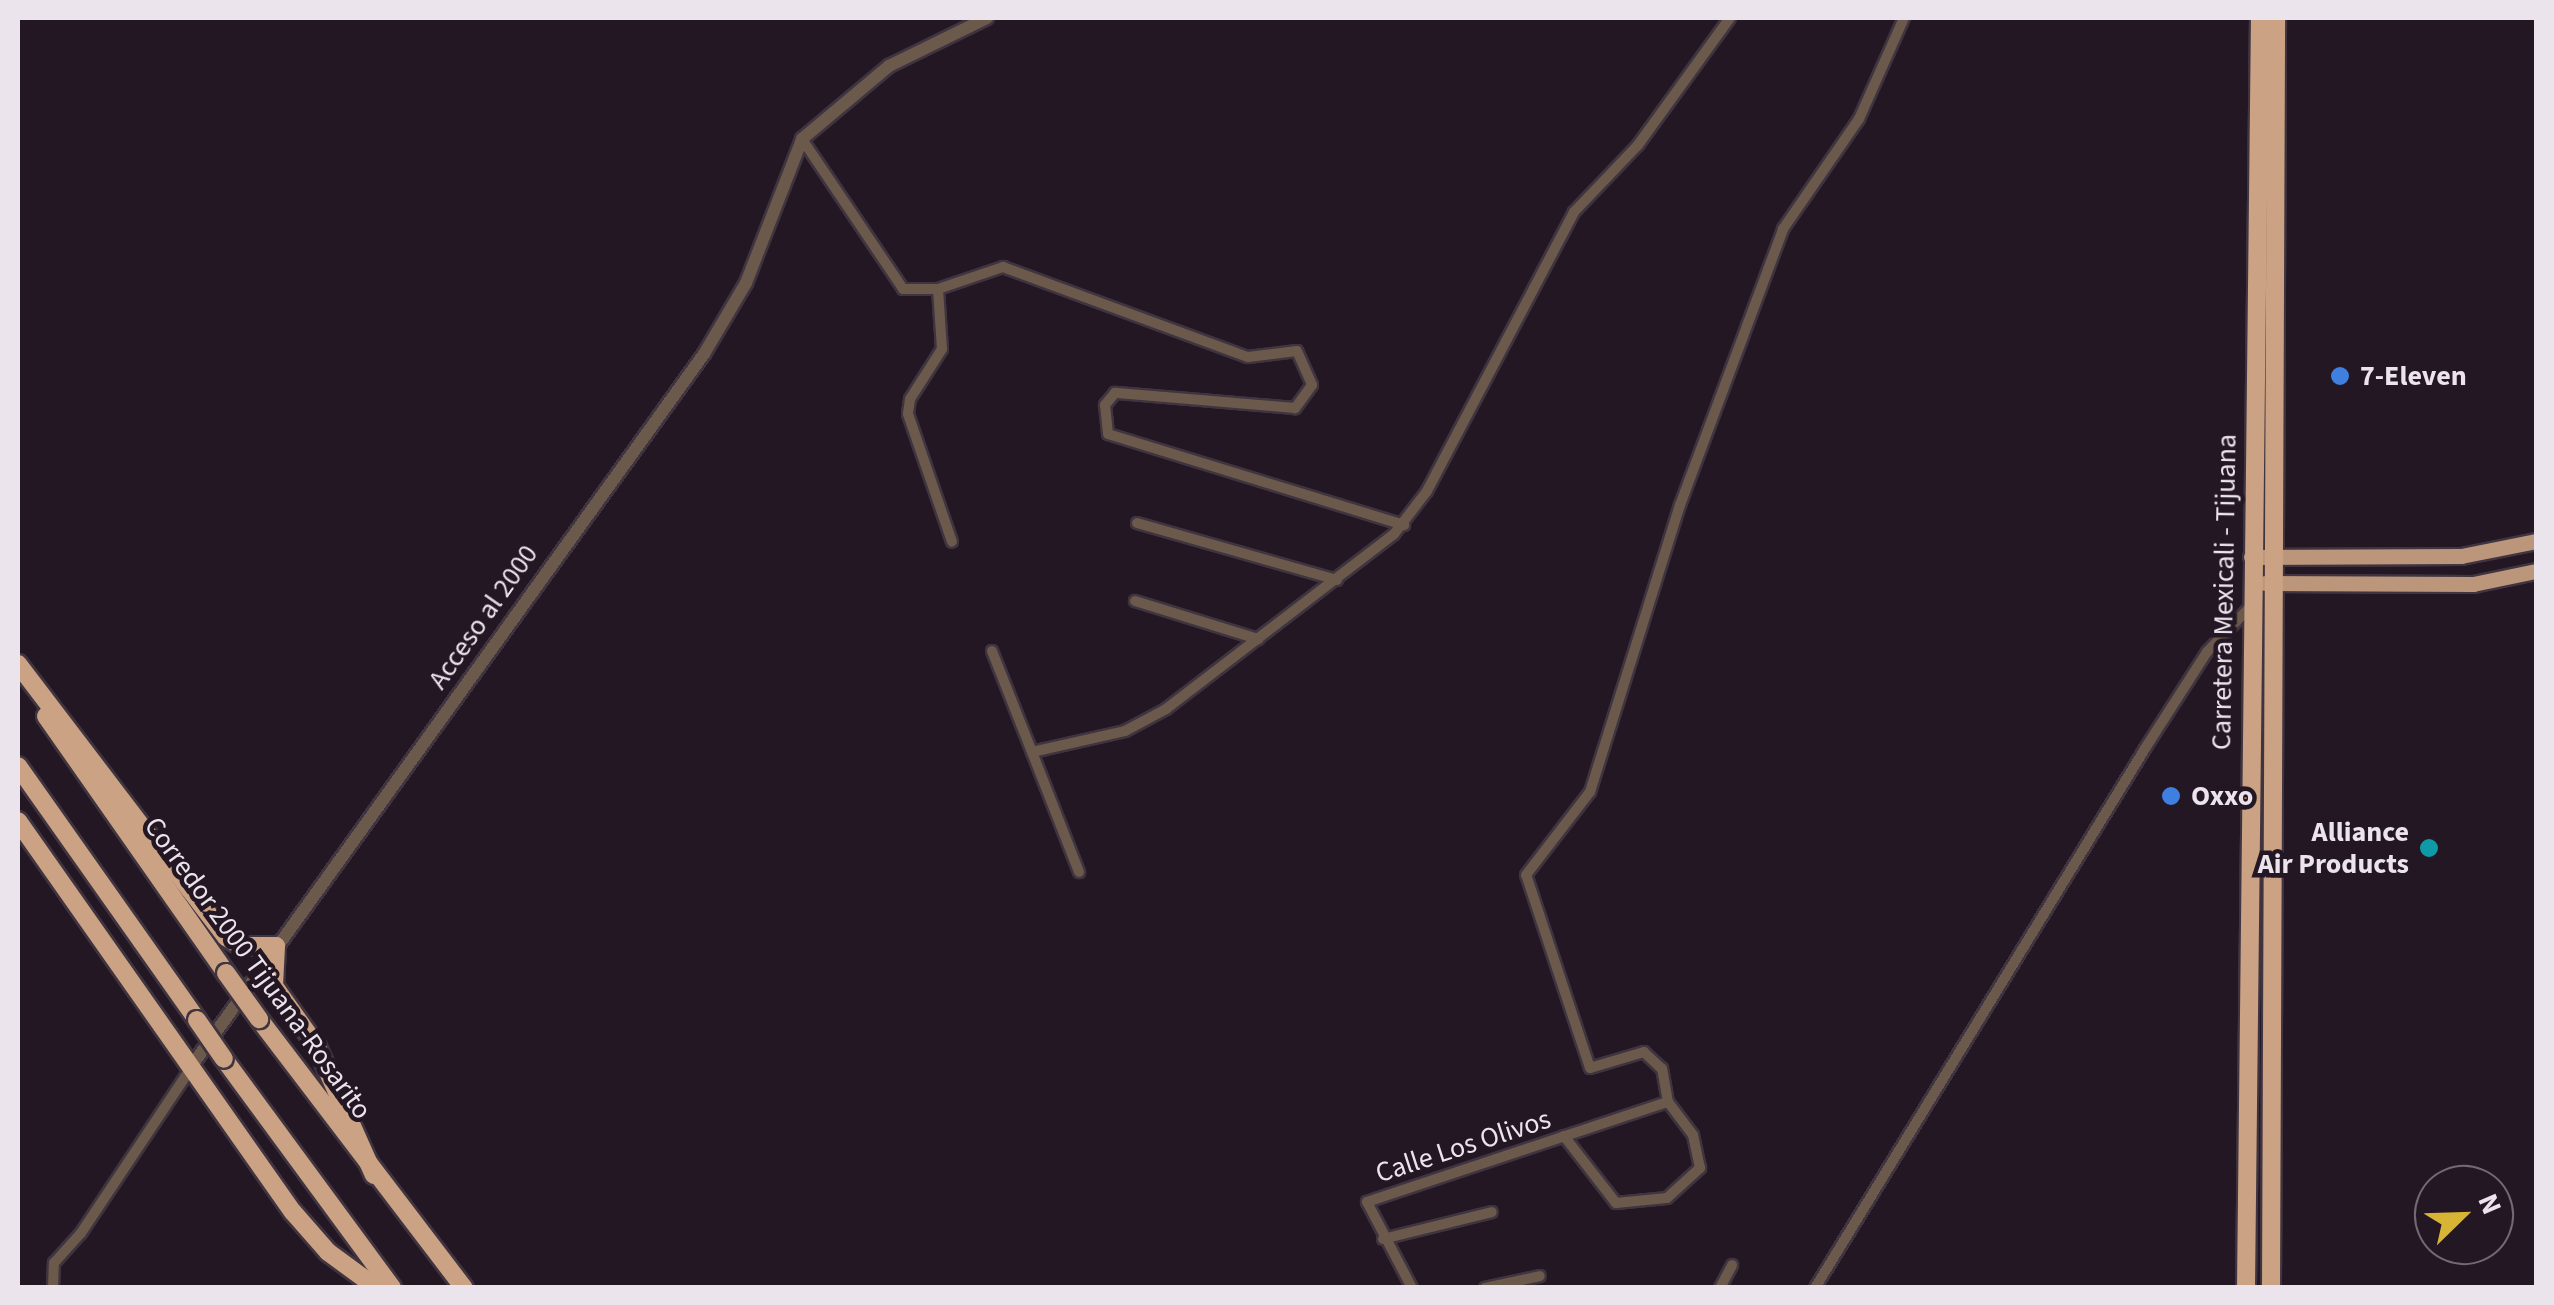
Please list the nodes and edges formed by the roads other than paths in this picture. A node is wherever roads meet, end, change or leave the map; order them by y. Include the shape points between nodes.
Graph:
1 (987, 18) edge
2 (1730, 18) edge
3 (1904, 18) edge
4 (2260, 18) edge
5 (2276, 18) edge
6 (802, 140) junction
7 (938, 290) junction
8 (1137, 523) dead end
9 (1404, 525) junction
10 (952, 542) dead end
11 (2536, 542) edge
12 (2251, 557) junction
13 (2276, 557) junction
14 (2536, 571) edge
15 (1336, 580) junction
16 (2250, 582) junction
17 (2276, 583) junction
18 (1135, 601) dead end
19 (2250, 606) junction
20 (1258, 639) junction
21 (992, 651) dead end
22 (18, 664) edge
23 (18, 672) edge
24 (1032, 752) junction
25 (18, 766) edge
26 (18, 821) edge
27 (1079, 872) dead end
28 (276, 946) junction
29 (193, 1064) junction
30 (1668, 1102) junction
31 (1564, 1136) junction
32 (374, 1175) junction
33 (1492, 1212) dead end
34 (1383, 1239) junction
35 (1732, 1265) dead end
36 (1540, 1276) dead end
37 (53, 1288) edge
38 (377, 1288) edge
39 (392, 1288) edge
40 (464, 1288) edge
41 (1412, 1288) edge
42 (1485, 1288) edge
43 (1720, 1288) edge
44 (1815, 1288) edge
45 (2246, 1288) edge
46 (2271, 1288) edge

1 - 6 street, Acceso al 2000 via 889,66
2 - 9 street via 1638,145 1574,212
3 - 30 street via 1859,118 1783,229 1680,504 1590,792 1526,875 1590,1068 1644,1052 1662,1068
4 - 12 highway, Carretera Mexicali - Tijuana
5 - 13 highway, Carretera Mexicali - Tijuana
6 - 7 street via 892,277 904,289
6 - 28 street, Acceso al 2000 via 746,283 704,354
7 - 9 street via 1003,266 1248,357 1297,352 1312,385 1295,408 1114,393 1105,406 1108,434
7 - 10 street via 942,350 910,399 908,414
8 - 15 street
9 - 15 street
11 - 13 main road via 2461,556
12 - 13 main road
12 - 16 highway, Carretera Mexicali - Tijuana
13 - 17 highway, Carretera Mexicali - Tijuana
14 - 17 main road via 2473,584
15 - 20 street
16 - 17 main road
16 - 19 highway, Carretera Mexicali - Tijuana
17 - 46 highway, Carretera Mexicali - Tijuana
18 - 20 street
19 - 44 street via 2207,652 2146,746
19 - 45 highway, Carretera Mexicali - Tijuana
20 - 24 street via 1142,724
21 - 24 street
22 - 28 highway via 226,937 241,946
23 - 32 highway, Corredor 2000 Tijuana-Rosarito, bridge
24 - 27 street
25 - 39 highway, bridge
26 - 29 highway
28 - 29 street, Acceso al 2000
28 - 32 highway via 274,986 316,1045
29 - 37 street, Acceso al 2000 via 54,1263
29 - 38 highway via 314,1237
30 - 31 street, Calle Los Olivos
30 - 31 street via 1693,1136 1700,1168 1667,1198 1616,1202
31 - 34 street, Calle Los Olivos via 1367,1202
32 - 40 highway, Corredor 2000 Tijuana-Rosarito
33 - 34 street
34 - 41 street, Calle Los Olivos
35 - 43 street
36 - 42 street

